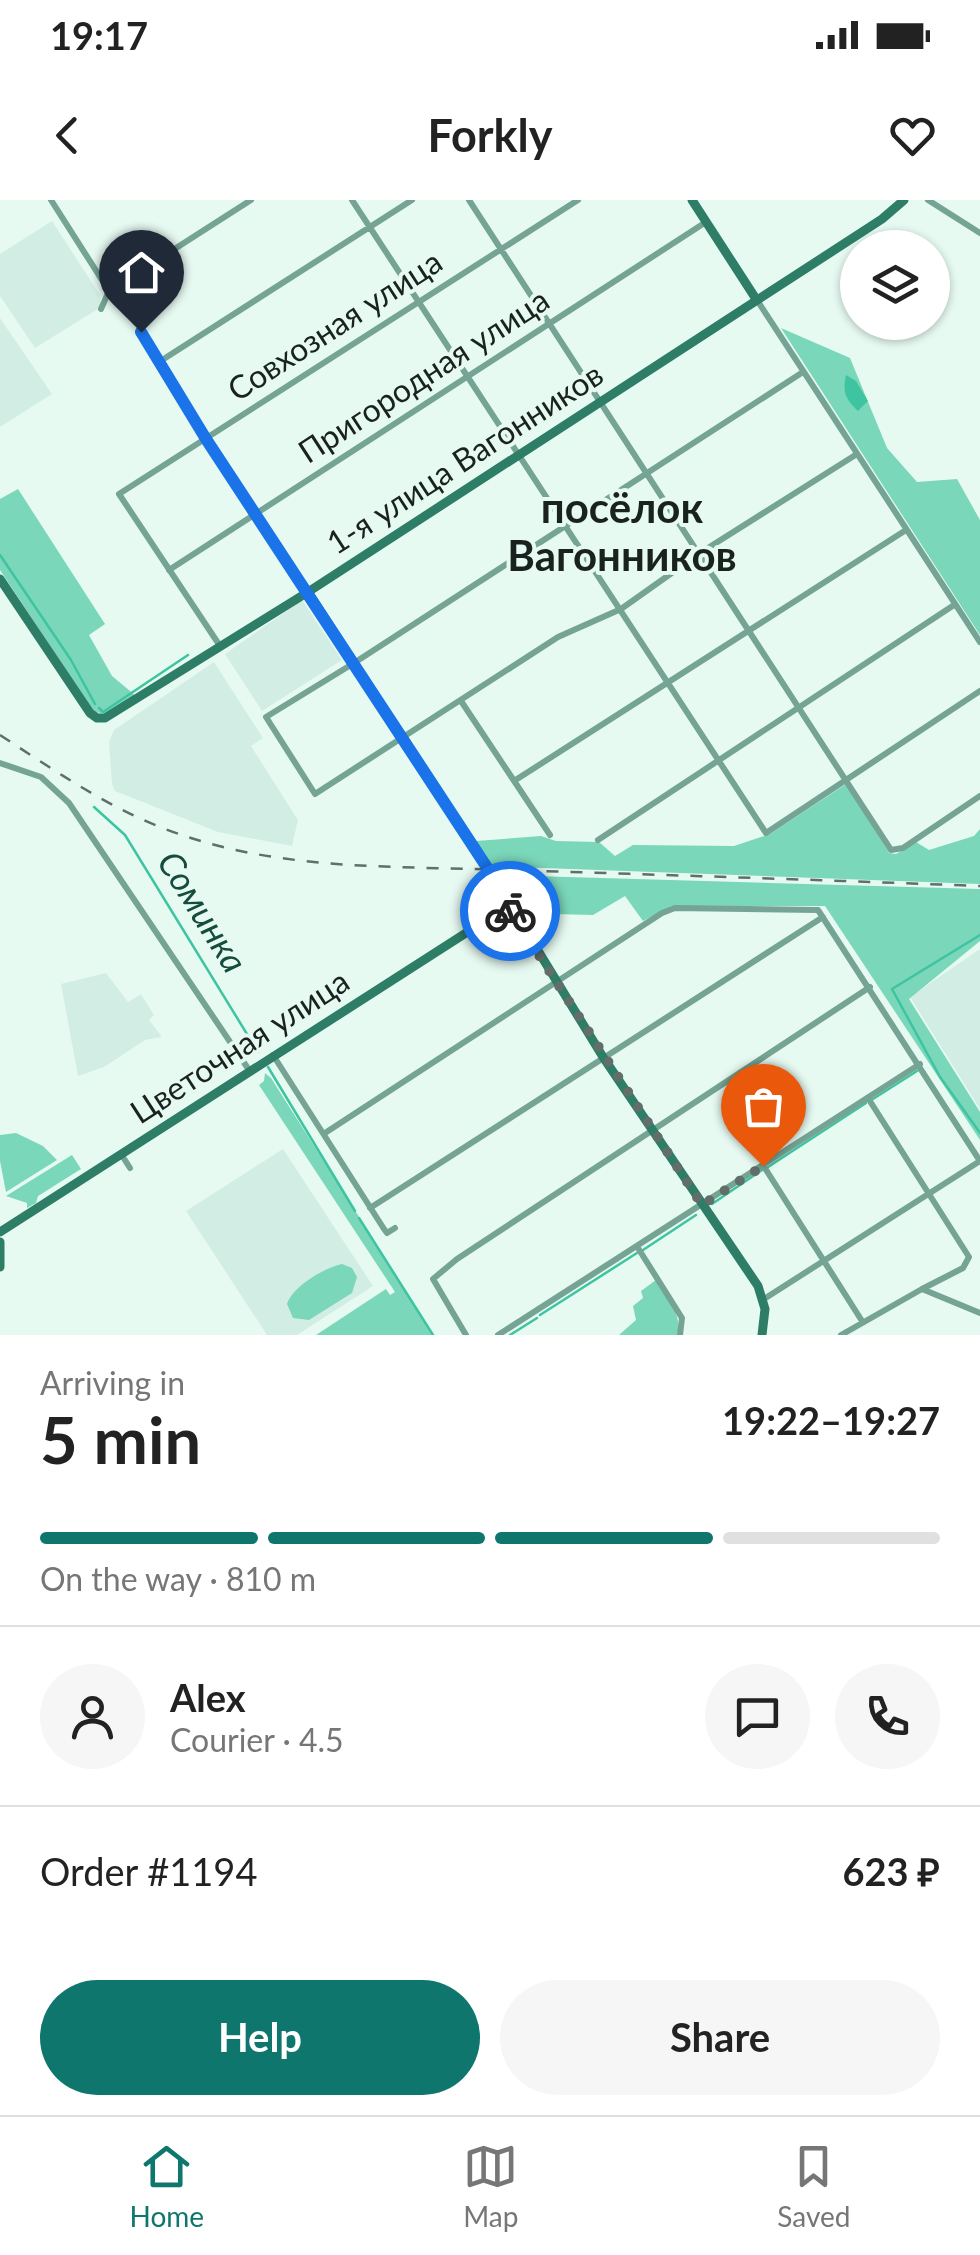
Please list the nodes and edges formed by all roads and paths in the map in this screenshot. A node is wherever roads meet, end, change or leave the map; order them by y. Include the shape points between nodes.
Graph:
1 (51, 200) edge
2 (252, 200) edge
3 (352, 200) edge
4 (412, 200) edge
5 (469, 200) edge
6 (578, 200) edge
7 (692, 200) edge
8 (904, 200) edge
9 (928, 200) edge
10 (706, 222) junction
11 (370, 228) junction
12 (980, 232) edge
13 (501, 249) junction
14 (109, 291) junction
15 (756, 299) junction
16 (419, 302) junction
17 (102, 309) dead end
18 (550, 324) junction
19 (141, 332) dead end
20 (159, 362) junction
21 (803, 372) junction
22 (469, 376) junction
23 (598, 401) junction
24 (206, 439) junction
25 (518, 453) junction
26 (857, 454) junction
27 (646, 475) junction
28 (258, 514) junction
29 (566, 528) junction
30 (906, 530) junction
31 (700, 554) junction
32 (169, 570) junction
33 (0, 578) edge
34 (308, 592) junction
35 (954, 605) junction
36 (621, 609) junction
37 (751, 631) junction
38 (980, 642) edge
39 (220, 646) junction
40 (354, 663) junction
41 (668, 684) junction
42 (980, 691) edge
43 (461, 700) junction
44 (799, 705) junction
45 (403, 737) junction
46 (718, 759) junction
47 (0, 763) edge
48 (514, 780) junction
49 (847, 782) junction
50 (980, 796) edge
51 (550, 835) dead end
52 (598, 840) dead end
53 (508, 906) junction
54 (820, 914) junction
55 (555, 982) junction
56 (870, 987) junction
57 (272, 1054) junction
58 (603, 1057) junction
59 (920, 1064) junction
60 (249, 1070) junction
61 (868, 1098) junction
62 (652, 1132) junction
63 (325, 1133) junction
64 (121, 1154) junction
65 (980, 1161) edge
66 (763, 1166) junction
67 (130, 1168) dead end
68 (929, 1194) junction
69 (702, 1205) junction
70 (370, 1208) junction
71 (395, 1228) dead end
72 (0, 1232) edge
73 (0, 1242) edge
74 (638, 1248) junction
75 (824, 1262) junction
76 (0, 1267) edge
77 (922, 1290) junction
78 (764, 1299) junction
79 (980, 1313) edge
80 (862, 1321) junction
81 (466, 1335) edge
82 (498, 1335) edge
83 (680, 1335) edge
84 (762, 1335) edge
85 (841, 1335) edge

1 - 14 street
2 - 14 street
3 - 11 street
4 - 11 street
5 - 13 street
6 - 13 street, Совхозная улица
7 - 10 street
8 - 15 street, 1-я улица Вагонников
9 - 12 street
10 - 15 street
10 - 18 street, Пригородная улица
11 - 16 street
11 - 20 street
13 - 16 street, Совхозная улица
13 - 18 street
14 - 17 street
15 - 21 street
15 - 23 street, 1-я улица Вагонников
16 - 22 street
16 - 24 street, Совхозная улица
18 - 22 street, Пригородная улица
18 - 23 street
19 - 20 street
20 - 24 street
21 - 26 street
21 - 27 street
22 - 25 street
22 - 28 street, Пригородная улица
23 - 25 street, 1-я улица Вагонников
23 - 27 street
24 - 28 street
24 - 32 street, Совхозная улица via 118,494
25 - 29 street
25 - 34 street, 1-я улица Вагонников
26 - 30 street
26 - 31 street
27 - 29 street
27 - 31 street
28 - 32 street, Пригородная улица
28 - 34 street
29 - 36 street
29 - 40 street
30 - 35 street
30 - 37 street
31 - 36 street
31 - 37 street
32 - 39 street
33 - 39 street, 1-я улица Вагонников via 97,718
34 - 39 street, 1-я улица Вагонников
34 - 40 street
35 - 38 street
35 - 44 street
36 - 41 street
36 - 43 street via 558,637
37 - 41 street
37 - 44 street
40 - 45 street
40 - 45 street via 266,717 314,794
41 - 46 street
41 - 48 street
42 - 49 street
43 - 45 street
43 - 48 street
44 - 46 street
44 - 49 street
45 - 53 street
46 - 49 street via 766,832
46 - 52 street
47 - 60 street via 41,777 68,803
48 - 51 street
49 - 50 street via 890,850
53 - 55 street
53 - 57 street, Цветочная улица
54 - 55 street via 674,908
54 - 56 street
54 - 58 street
55 - 58 street
55 - 63 street
56 - 59 street
56 - 62 street
57 - 60 street, Цветочная улица
57 - 63 street
58 - 62 street
58 - 70 street
59 - 61 street
59 - 65 street
60 - 64 street, Цветочная улица
61 - 66 street
61 - 68 street
62 - 69 street
62 - 81 street via 433,1279
63 - 70 street
64 - 67 street
64 - 72 street, Цветочная улица
65 - 68 street
66 - 69 street
66 - 75 street
68 - 75 street
68 - 77 street via 968,1263
69 - 74 street
69 - 78 street
70 - 71 street via 387,1233
73 - 76 street
74 - 82 street
74 - 83 street via 682,1318
75 - 78 street
75 - 80 street
77 - 79 street
77 - 80 street
78 - 84 street
80 - 85 street

